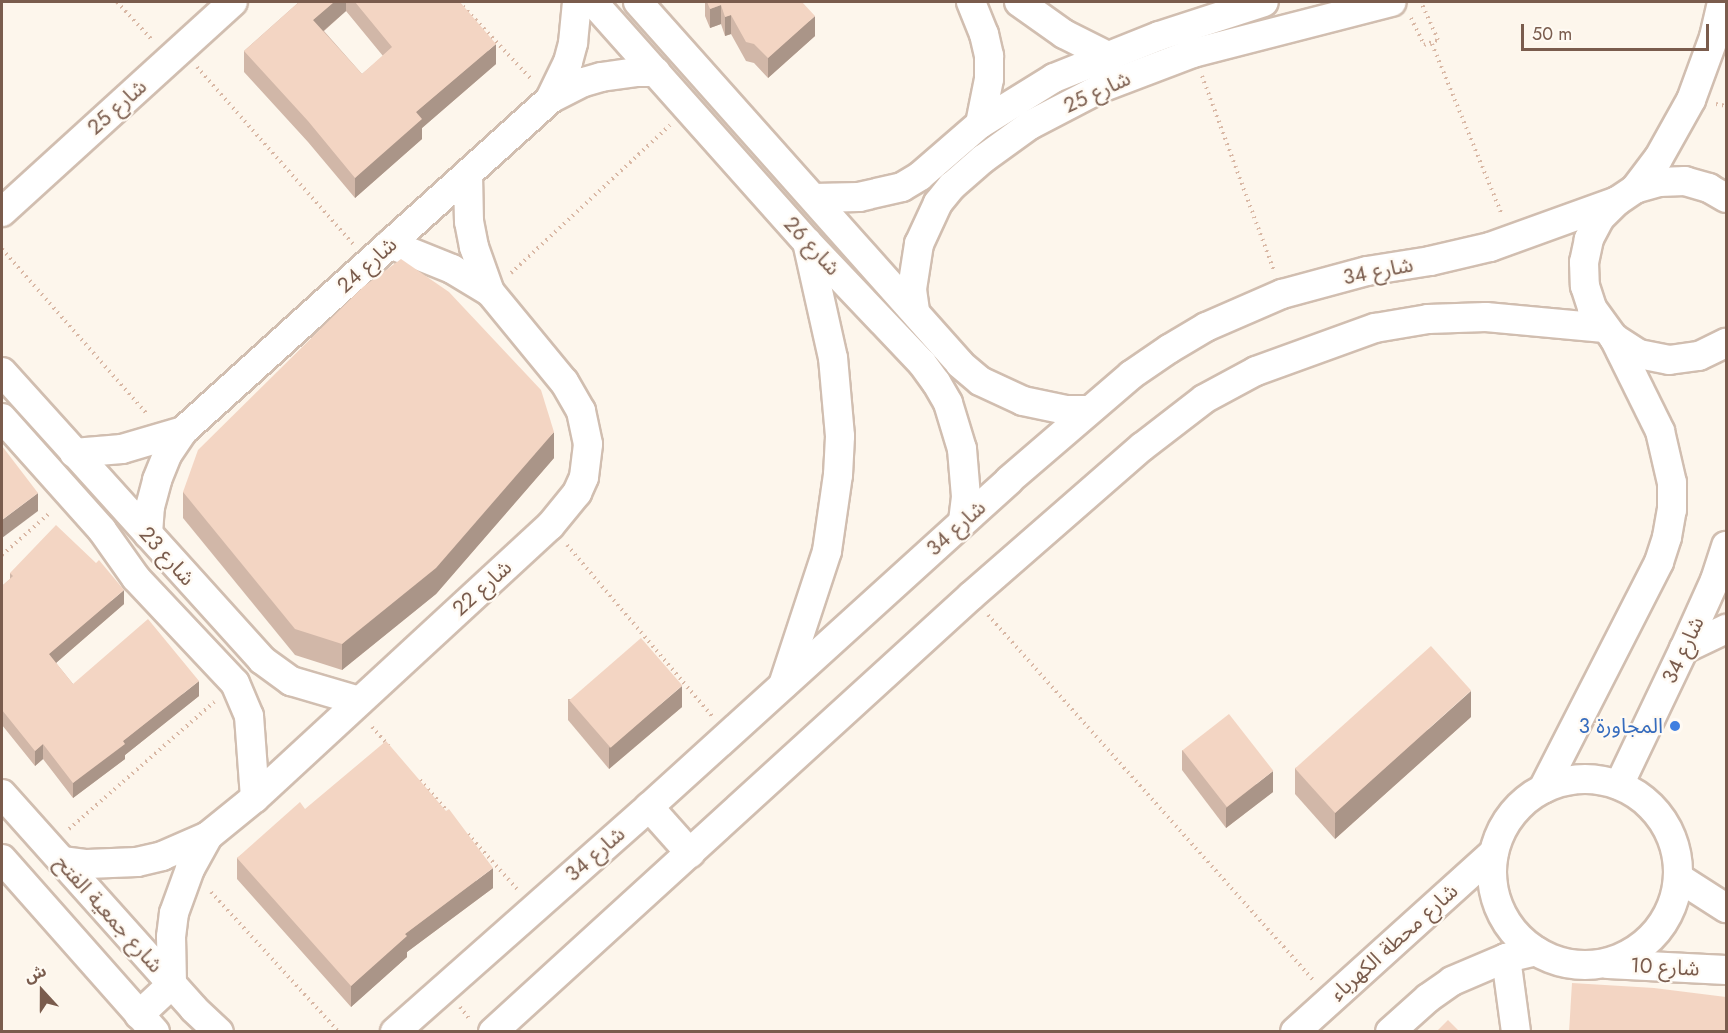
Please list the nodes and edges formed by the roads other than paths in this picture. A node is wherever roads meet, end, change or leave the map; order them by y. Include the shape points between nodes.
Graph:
1 (233, 2) edge
2 (578, 2) edge
3 (593, 2) edge
4 (638, 2) edge
5 (971, 2) edge
6 (1019, 2) edge
7 (1264, 2) edge
8 (1722, 2) edge
9 (1400, 6) edge
10 (1350, 7) edge
11 (1108, 56) junction
12 (656, 72) junction
13 (550, 99) junction
14 (980, 124) junction
15 (952, 148) junction
16 (969, 171) junction
17 (468, 174) junction
18 (1626, 195) junction
19 (814, 198) junction
20 (1726, 198) edge
21 (2, 212) edge
22 (807, 242) junction
23 (380, 253) junction
24 (490, 292) junction
25 (915, 311) junction
26 (1609, 333) junction
27 (1726, 343) edge
28 (944, 345) junction
29 (922, 363) junction
30 (2, 372) edge
31 (27, 401) junction
32 (1089, 410) junction
33 (3, 420) edge
34 (175, 434) junction
35 (74, 453) junction
36 (963, 521) junction
37 (148, 534) junction
38 (1726, 546) edge
39 (221, 616) junction
40 (1726, 629) edge
41 (195, 642) junction
42 (1684, 650) junction
43 (783, 686) junction
44 (356, 703) junction
45 (1619, 785) junction
46 (1543, 789) junction
47 (2, 794) edge
48 (255, 798) junction
49 (649, 807) junction
50 (208, 836) junction
51 (1494, 852) junction
52 (690, 853) junction
53 (55, 854) junction
54 (2, 859) edge
55 (1679, 878) junction
56 (1726, 908) edge
57 (1536, 951) junction
58 (1506, 958) junction
59 (1603, 964) junction
60 (1726, 970) edge
61 (172, 984) junction
62 (147, 1023) edge
63 (219, 1032) edge
64 (395, 1032) edge
65 (493, 1032) edge
66 (1295, 1032) edge
67 (1390, 1032) edge
68 (1516, 1032) edge

1 - 21 street, شارع 25
2 - 13 street, شارع 24 via 568,62
3 - 12 street, شارع 26
4 - 19 street, شارع 26
5 - 14 street via 989,56 989,79
6 - 11 street via 1064,34
7 - 11 street, شارع 25
8 - 18 street via 1691,100 1658,159
9 - 10 street, شارع 25
10 - 16 street, شارع 25 via 1193,52 1101,88 1006,141
11 - 14 street, شارع 25 via 1029,92
12 - 13 street, شارع 24 via 602,77
12 - 22 street, شارع 26
13 - 17 street, شارع 24
14 - 15 street, شارع 25
15 - 16 street
15 - 19 street, شارع 25 via 902,187 859,197
16 - 25 street, شارع 25 via 945,195 927,223 914,266
17 - 23 street, شارع 24
17 - 24 street, شارع 22 via 469,222
18 - 20 street, شارع 34 via 1659,182 1684,181
18 - 26 street via 1600,218 1589,239 1584,262 1585,286 1592,308
18 - 32 street, شارع 34 via 1512,240 1460,255 1367,271 1245,308 1188,338 1131,375
19 - 25 street, شارع 26
22 - 29 street, شارع 26
22 - 43 street via 834,368 840,436 838,474 827,551
23 - 24 street, شارع 22 via 452,269
23 - 34 street, شارع 24
24 - 44 street, شارع 22 via 574,396 586,427 584,477 568,507 550,526
25 - 28 street, شارع 26
26 - 27 street via 1639,354 1669,360 1699,356
26 - 46 street via 1660,430 1671,474 1672,510 1659,562
26 - 52 street via 1486,317 1428,319 1375,328 1256,371 1204,399 1142,447 971,596
28 - 29 street
28 - 32 street, شارع 26 via 980,381 1002,393 1044,407
29 - 36 street, شارع 26 via 948,403 962,449 966,473
30 - 31 street, شارع 23
31 - 33 street
31 - 35 street, شارع 23
32 - 36 street, شارع 34
33 - 41 street, شارع 23
34 - 35 street, شارع 24 via 122,448
34 - 37 street, شارع 24 via 157,480
35 - 37 street, شارع 23
36 - 43 street, شارع 34
37 - 39 street, شارع 23
38 - 42 street, شارع 34
39 - 41 street
39 - 44 street, شارع 23 via 276,672 307,688
40 - 42 street
41 - 48 street, شارع 23 via 235,683 249,716
42 - 45 street, شارع 34
43 - 49 street, شارع 34
44 - 48 street, شارع 22
45 - 46 street via 1594,779
45 - 55 street via 1657,812 1670,832
46 - 51 street via 1515,812
47 - 53 street, شارع جمعية الفتح
48 - 50 street, شارع 22
49 - 52 street
49 - 64 street, شارع 34
50 - 53 street, شارع 22 via 137,862 87,864
50 - 61 street, شارع 22 via 190,869 174,913
51 - 57 street via 1492,880 1499,908 1514,933
51 - 66 street, شارع محطة الكهرباء
52 - 65 street
53 - 61 street, شارع جمعية الفتح
54 - 62 street, شارع جمعية الفتح
55 - 56 street
55 - 59 street via 1672,907 1656,933 1632,953
57 - 58 street
57 - 59 street via 1557,961
58 - 67 street via 1452,981
58 - 68 street
59 - 60 street, شارع 10
61 - 62 street
61 - 63 street, شارع جمعية الفتح

